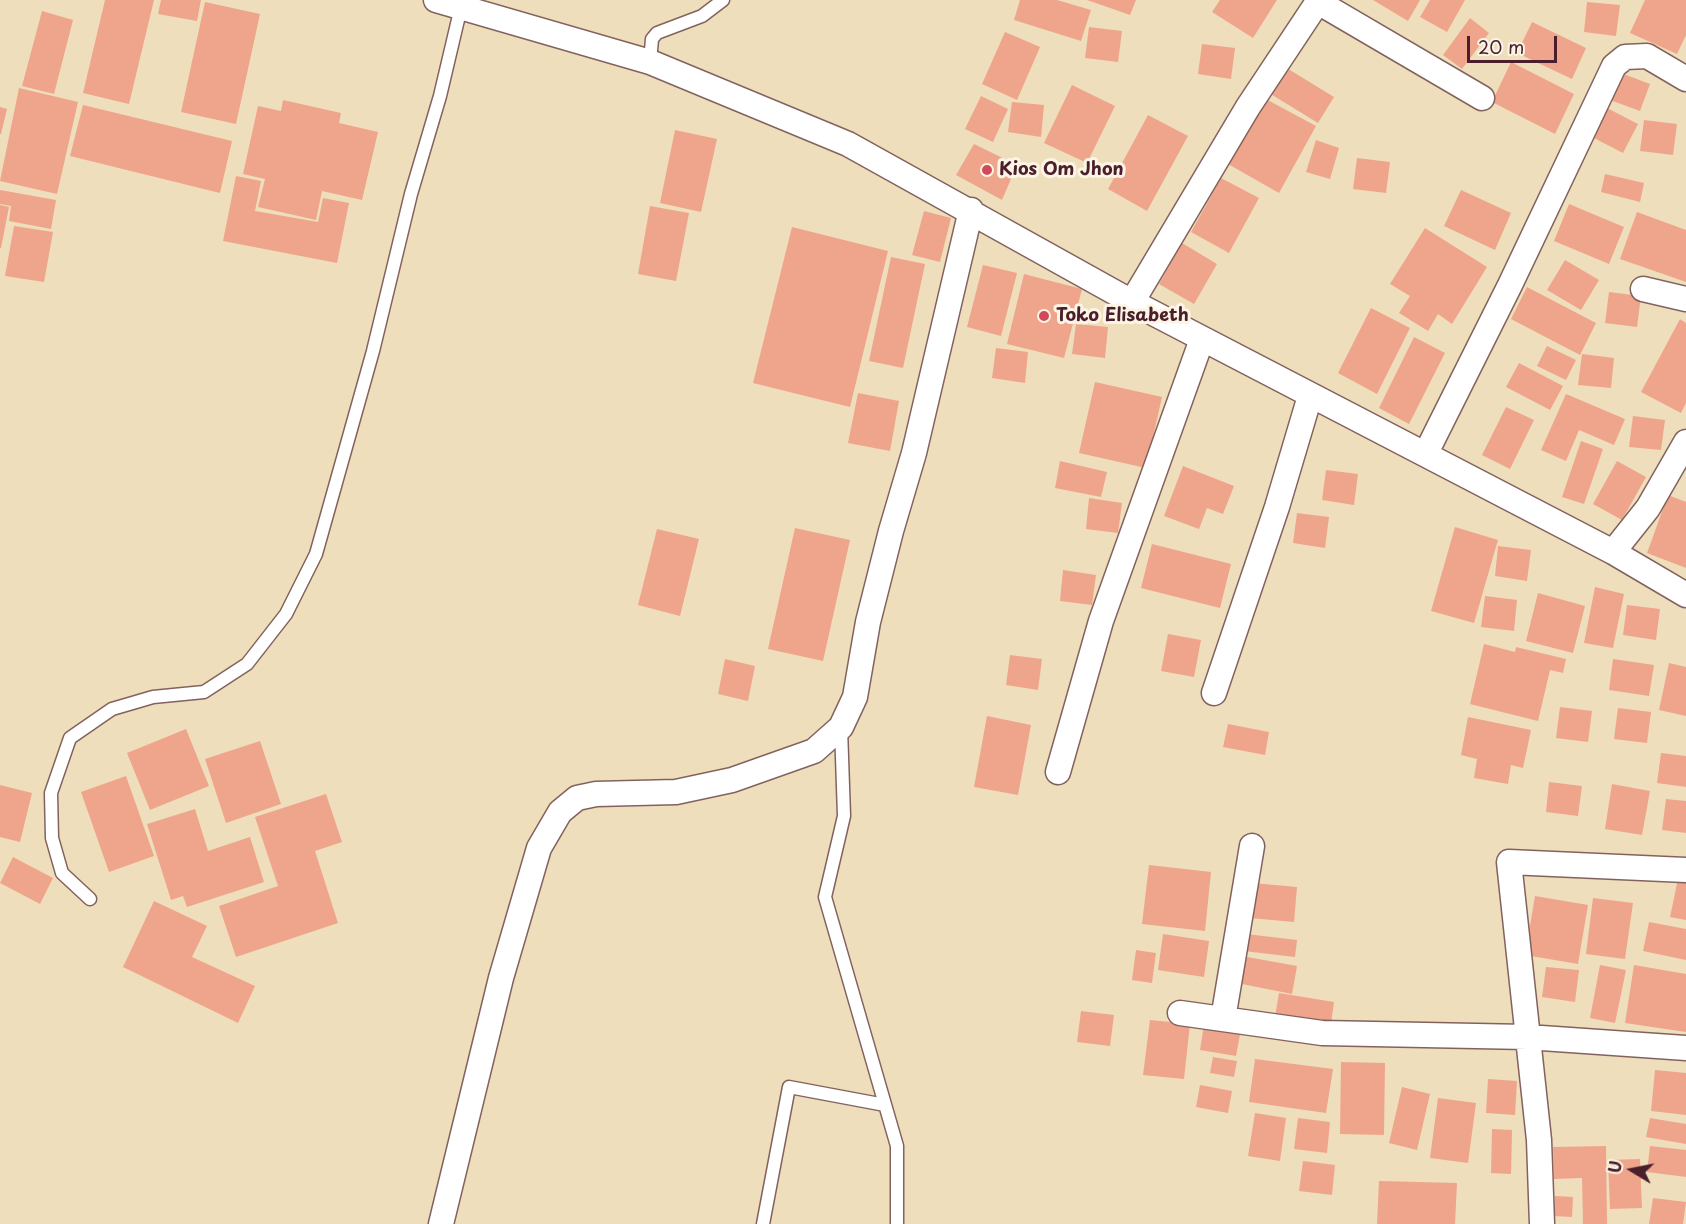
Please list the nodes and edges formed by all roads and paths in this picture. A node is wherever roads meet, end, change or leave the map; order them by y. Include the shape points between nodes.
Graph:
1 (436, 0) edge
2 (723, 0) edge
3 (1318, 1) edge
4 (460, 7) junction
5 (650, 62) junction
6 (1686, 79) edge
7 (1482, 98) dead end
8 (971, 210) junction
9 (1643, 289) dead end
10 (1686, 299) edge
11 (1132, 302) junction
12 (1202, 339) junction
13 (1310, 396) junction
14 (1686, 442) edge
15 (1425, 453) junction
16 (1613, 552) junction
17 (1686, 595) edge
18 (1214, 693) dead end
19 (841, 727) junction
20 (1058, 772) dead end
21 (1252, 846) dead end
22 (1686, 870) edge
23 (90, 899) dead end
24 (1180, 1013) dead end
25 (1223, 1019) junction
26 (1527, 1036) junction
27 (1686, 1048) edge
28 (885, 1105) junction
29 (441, 1224) edge
30 (763, 1224) edge
31 (897, 1224) edge
32 (1542, 1224) edge

1 - 4 street
2 - 5 lane via 702,16 657,33 652,39
3 - 7 street
3 - 11 street via 1248,107
4 - 5 street
4 - 23 lane via 373,351 316,554 286,614 247,664 204,692 153,697 112,709 70,738 51,793 52,838 62,873
5 - 8 street via 848,144
6 - 15 street via 1647,56 1625,57 1614,66
8 - 11 street
8 - 19 street via 914,453 868,622 855,697
9 - 10 street
11 - 12 street
12 - 13 street
12 - 20 street via 1101,621
13 - 15 street
13 - 18 street
14 - 16 street via 1648,508
15 - 16 street
16 - 17 street
19 - 28 lane via 844,816 825,897
19 - 29 street via 814,751 732,780 676,792 596,794 576,798 560,812 539,848 504,967
21 - 25 street
22 - 26 street via 1509,862
24 - 25 street
25 - 26 street via 1322,1033
26 - 27 street
26 - 32 street via 1539,1140
28 - 30 lane via 789,1087
28 - 31 lane via 897,1146

